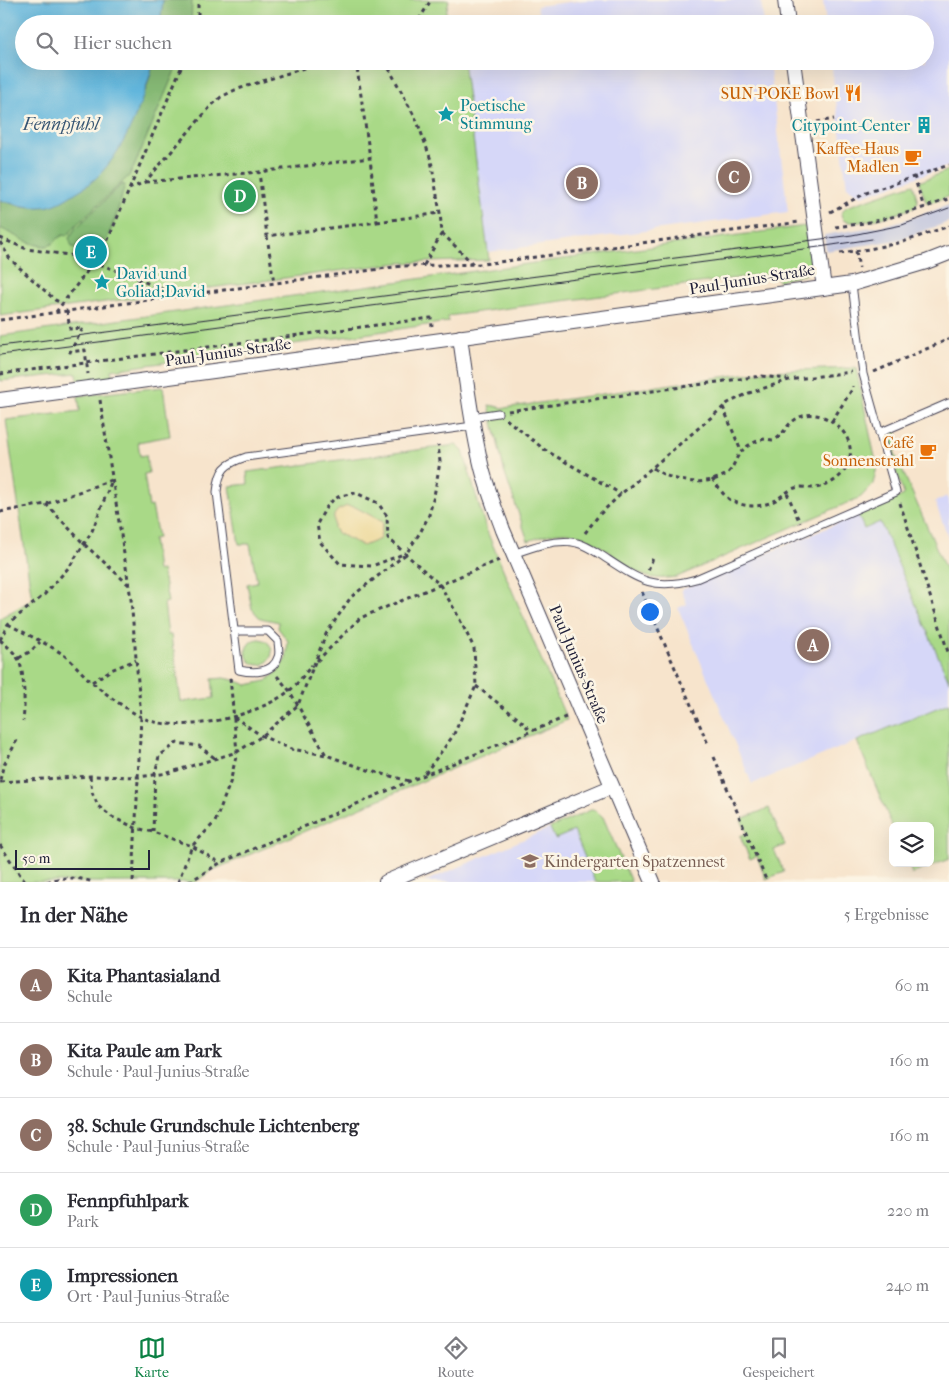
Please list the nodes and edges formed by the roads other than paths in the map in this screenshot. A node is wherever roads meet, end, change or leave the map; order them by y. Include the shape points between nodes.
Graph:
1 (785, 0) edge
2 (787, 15) edge
3 (794, 70) edge
4 (949, 253) edge
5 (852, 284) junction
6 (824, 288) junction
7 (460, 337) junction
8 (0, 400) edge
9 (949, 403) edge
10 (498, 413) road end
11 (472, 422) junction
12 (879, 433) junction
13 (513, 554) junction
14 (235, 631) junction
15 (612, 787) junction
16 (386, 882) edge
17 (653, 882) edge

1 - 2 street
3 - 6 street, Paul-Junius-Straße
4 - 5 street
5 - 6 street
5 - 12 lane via 863,374
6 - 7 street, Paul-Junius-Straße
7 - 8 street, Paul-Junius-Straße
7 - 11 street, Paul-Junius-Straße
9 - 12 lane
10 - 11 lane
11 - 13 street, Paul-Junius-Straße via 490,495
11 - 14 lane via 246,457 224,467 218,478 217,492
12 - 13 lane via 896,492 687,582 657,584 636,578 577,542 556,542
13 - 15 street, Paul-Junius-Straße
14 - 14 lane via 239,670 254,674 270,668 278,657 278,641 268,631
15 - 16 street
15 - 17 street, Paul-Junius-Straße

